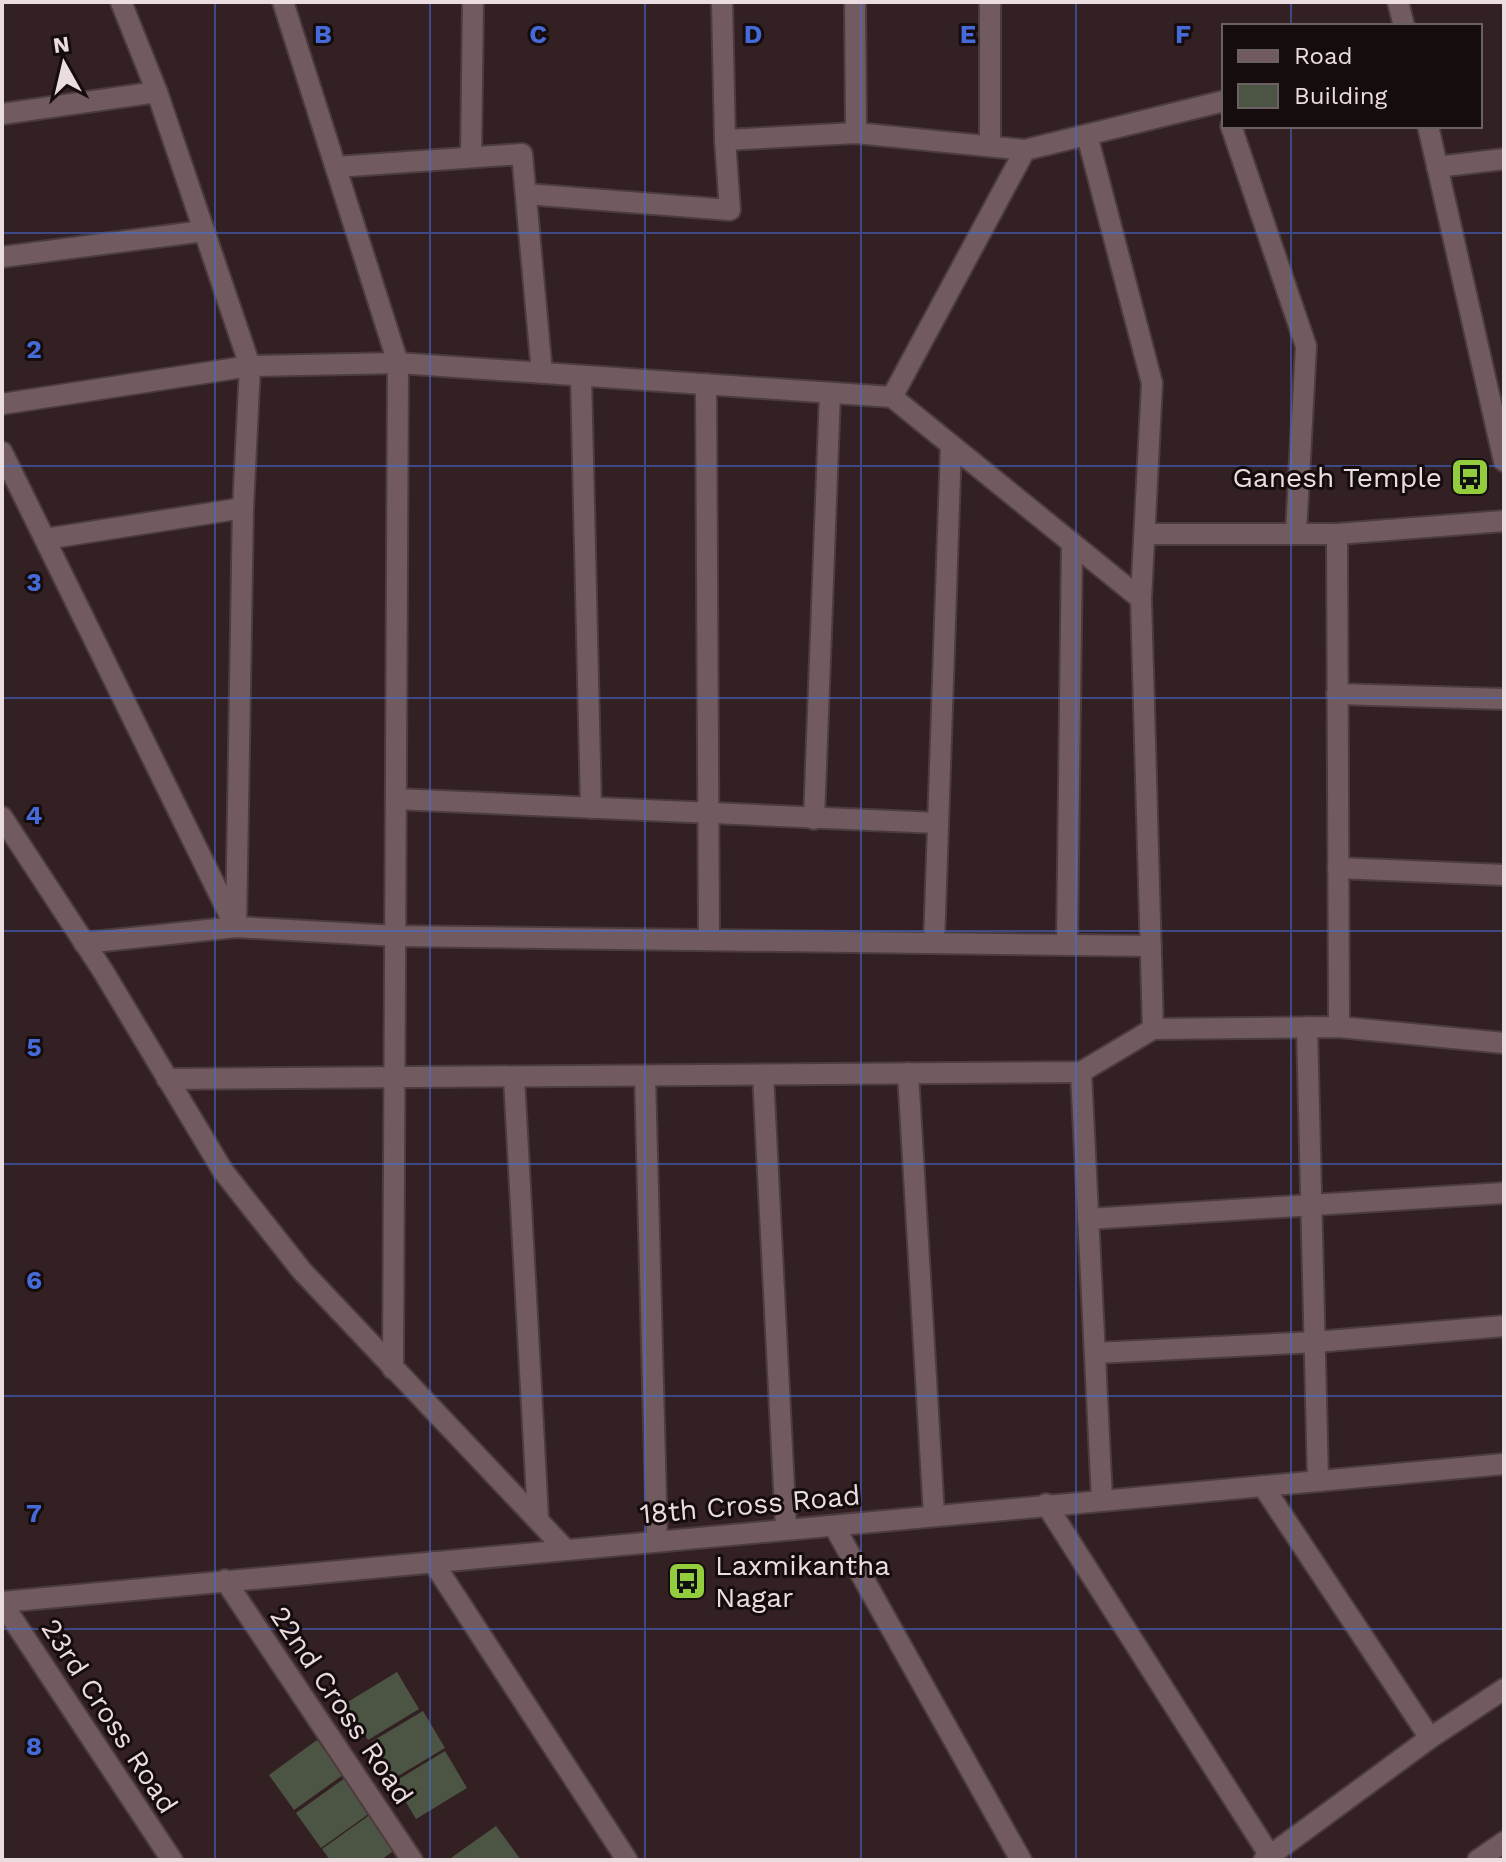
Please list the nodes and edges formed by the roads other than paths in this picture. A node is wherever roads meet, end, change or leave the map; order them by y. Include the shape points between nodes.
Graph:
1 (121, 2) edge
2 (283, 2) edge
3 (473, 2) edge
4 (722, 2) edge
5 (855, 2) edge
6 (990, 2) edge
7 (1398, 2) edge
8 (1404, 24) edge
9 (157, 92) junction
10 (1222, 102) edge
11 (2, 114) edge
12 (1232, 128) edge
13 (1428, 128) edge
14 (856, 133) junction
15 (1087, 135) junction
16 (725, 140) junction
17 (990, 146) junction
18 (1025, 150) junction
19 (471, 157) junction
20 (1504, 159) edge
21 (336, 167) junction
22 (1437, 167) junction
23 (526, 194) junction
24 (204, 231) junction
25 (2, 257) edge
26 (398, 363) junction
27 (250, 366) junction
28 (542, 373) junction
29 (581, 376) junction
30 (706, 384) junction
31 (830, 393) junction
32 (892, 397) junction
33 (2, 404) edge
34 (1499, 426) edge
35 (951, 445) junction
36 (2, 452) edge
37 (1504, 461) edge
38 (243, 508) junction
39 (1504, 521) edge
40 (1296, 532) junction
41 (1146, 534) junction
42 (1337, 534) junction
43 (45, 539) junction
44 (1072, 543) junction
45 (1141, 599) junction
46 (1337, 694) junction
47 (1504, 699) edge
48 (396, 799) junction
49 (591, 808) junction
50 (707, 814) junction
51 (2, 817) edge
52 (814, 819) junction
53 (938, 823) junction
54 (1338, 868) junction
55 (1504, 875) edge
56 (236, 927) junction
57 (396, 936) junction
58 (709, 940) junction
59 (84, 943) junction
60 (934, 943) junction
61 (1067, 945) junction
62 (1151, 946) junction
63 (1307, 1027) junction
64 (1339, 1027) junction
65 (1153, 1029) junction
66 (1504, 1043) edge
67 (1081, 1072) junction
68 (908, 1073) junction
69 (763, 1075) junction
70 (645, 1076) junction
71 (514, 1077) junction
72 (396, 1078) junction
73 (167, 1079) junction
74 (1504, 1193) edge
75 (1314, 1206) junction
76 (1088, 1219) junction
77 (1504, 1326) edge
78 (1316, 1342) junction
79 (1096, 1353) junction
80 (393, 1369) junction
81 (1504, 1464) edge
82 (1318, 1481) junction
83 (1263, 1486) junction
84 (1102, 1499) junction
85 (1046, 1504) junction
86 (934, 1515) junction
87 (538, 1517) junction
88 (834, 1526) junction
89 (786, 1528) junction
90 (657, 1540) junction
91 (565, 1549) junction
92 (433, 1562) junction
93 (225, 1580) junction
94 (2, 1603) edge
95 (1504, 1689) edge
96 (1430, 1738) junction
97 (1504, 1842) edge
98 (1267, 1858) edge
99 (172, 1860) edge
100 (412, 1860) edge
101 (627, 1860) edge
102 (1021, 1860) edge
103 (1478, 1860) edge

1 - 9 street
2 - 21 street
3 - 19 street
4 - 16 street
5 - 14 street
6 - 17 street
7 - 8 street
9 - 11 street
9 - 24 street
10 - 15 street
12 - 40 street via 1306,346
13 - 22 street
14 - 16 street
14 - 17 street
15 - 18 street
15 - 41 street via 1152,383
16 - 23 street via 730,210
17 - 18 street
18 - 32 street
19 - 21 street
19 - 23 street via 522,154
20 - 22 street
21 - 26 street
22 - 34 street
23 - 28 street
24 - 25 street
24 - 27 street
26 - 27 street
26 - 28 street
26 - 48 street
27 - 33 street
27 - 38 street
28 - 29 street
29 - 30 street
29 - 49 street
30 - 31 street
30 - 50 street
31 - 32 street
31 - 52 street
32 - 35 street
34 - 37 street
35 - 44 street
35 - 53 street
36 - 43 street
38 - 43 street
38 - 56 street
39 - 42 street
40 - 41 street
40 - 42 street
41 - 45 street
42 - 46 street
43 - 56 street
44 - 45 street
44 - 61 street
45 - 62 street
46 - 47 street
46 - 54 street
48 - 49 street
48 - 57 street
49 - 50 street
50 - 52 street
50 - 58 street
51 - 59 street
52 - 53 street
53 - 60 street
54 - 55 street
54 - 64 street
56 - 57 street
56 - 59 street
57 - 58 street
57 - 72 street
58 - 60 street
59 - 73 street
60 - 61 street
61 - 62 street
62 - 65 street
63 - 64 street
63 - 65 street
63 - 75 street
64 - 66 street
65 - 67 street
67 - 68 street
67 - 76 street
68 - 69 street
68 - 86 street
69 - 70 street
69 - 89 street
70 - 71 street
70 - 90 street
71 - 72 street
71 - 87 street
72 - 73 street
72 - 80 street
73 - 80 street via 223,1171 302,1271
74 - 75 street
75 - 76 street
75 - 78 street
76 - 79 street
77 - 78 street
78 - 79 street
78 - 82 street
79 - 84 street
80 - 87 street
81 - 82 street, 18th Cross Road
82 - 83 street, 18th Cross Road
83 - 84 street, 18th Cross Road
83 - 96 street
84 - 85 street, 18th Cross Road
85 - 86 street, 18th Cross Road
85 - 98 street
86 - 88 street, 18th Cross Road
87 - 91 street
88 - 89 street, 18th Cross Road
88 - 102 street
89 - 90 street, 18th Cross Road
90 - 91 street, 18th Cross Road
91 - 92 street, 18th Cross Road
92 - 93 street, 18th Cross Road
92 - 101 street
93 - 94 street, 18th Cross Road
93 - 100 street, 22nd Cross Road
94 - 99 street, 23rd Cross Road
95 - 96 street
96 - 98 street
97 - 103 street

